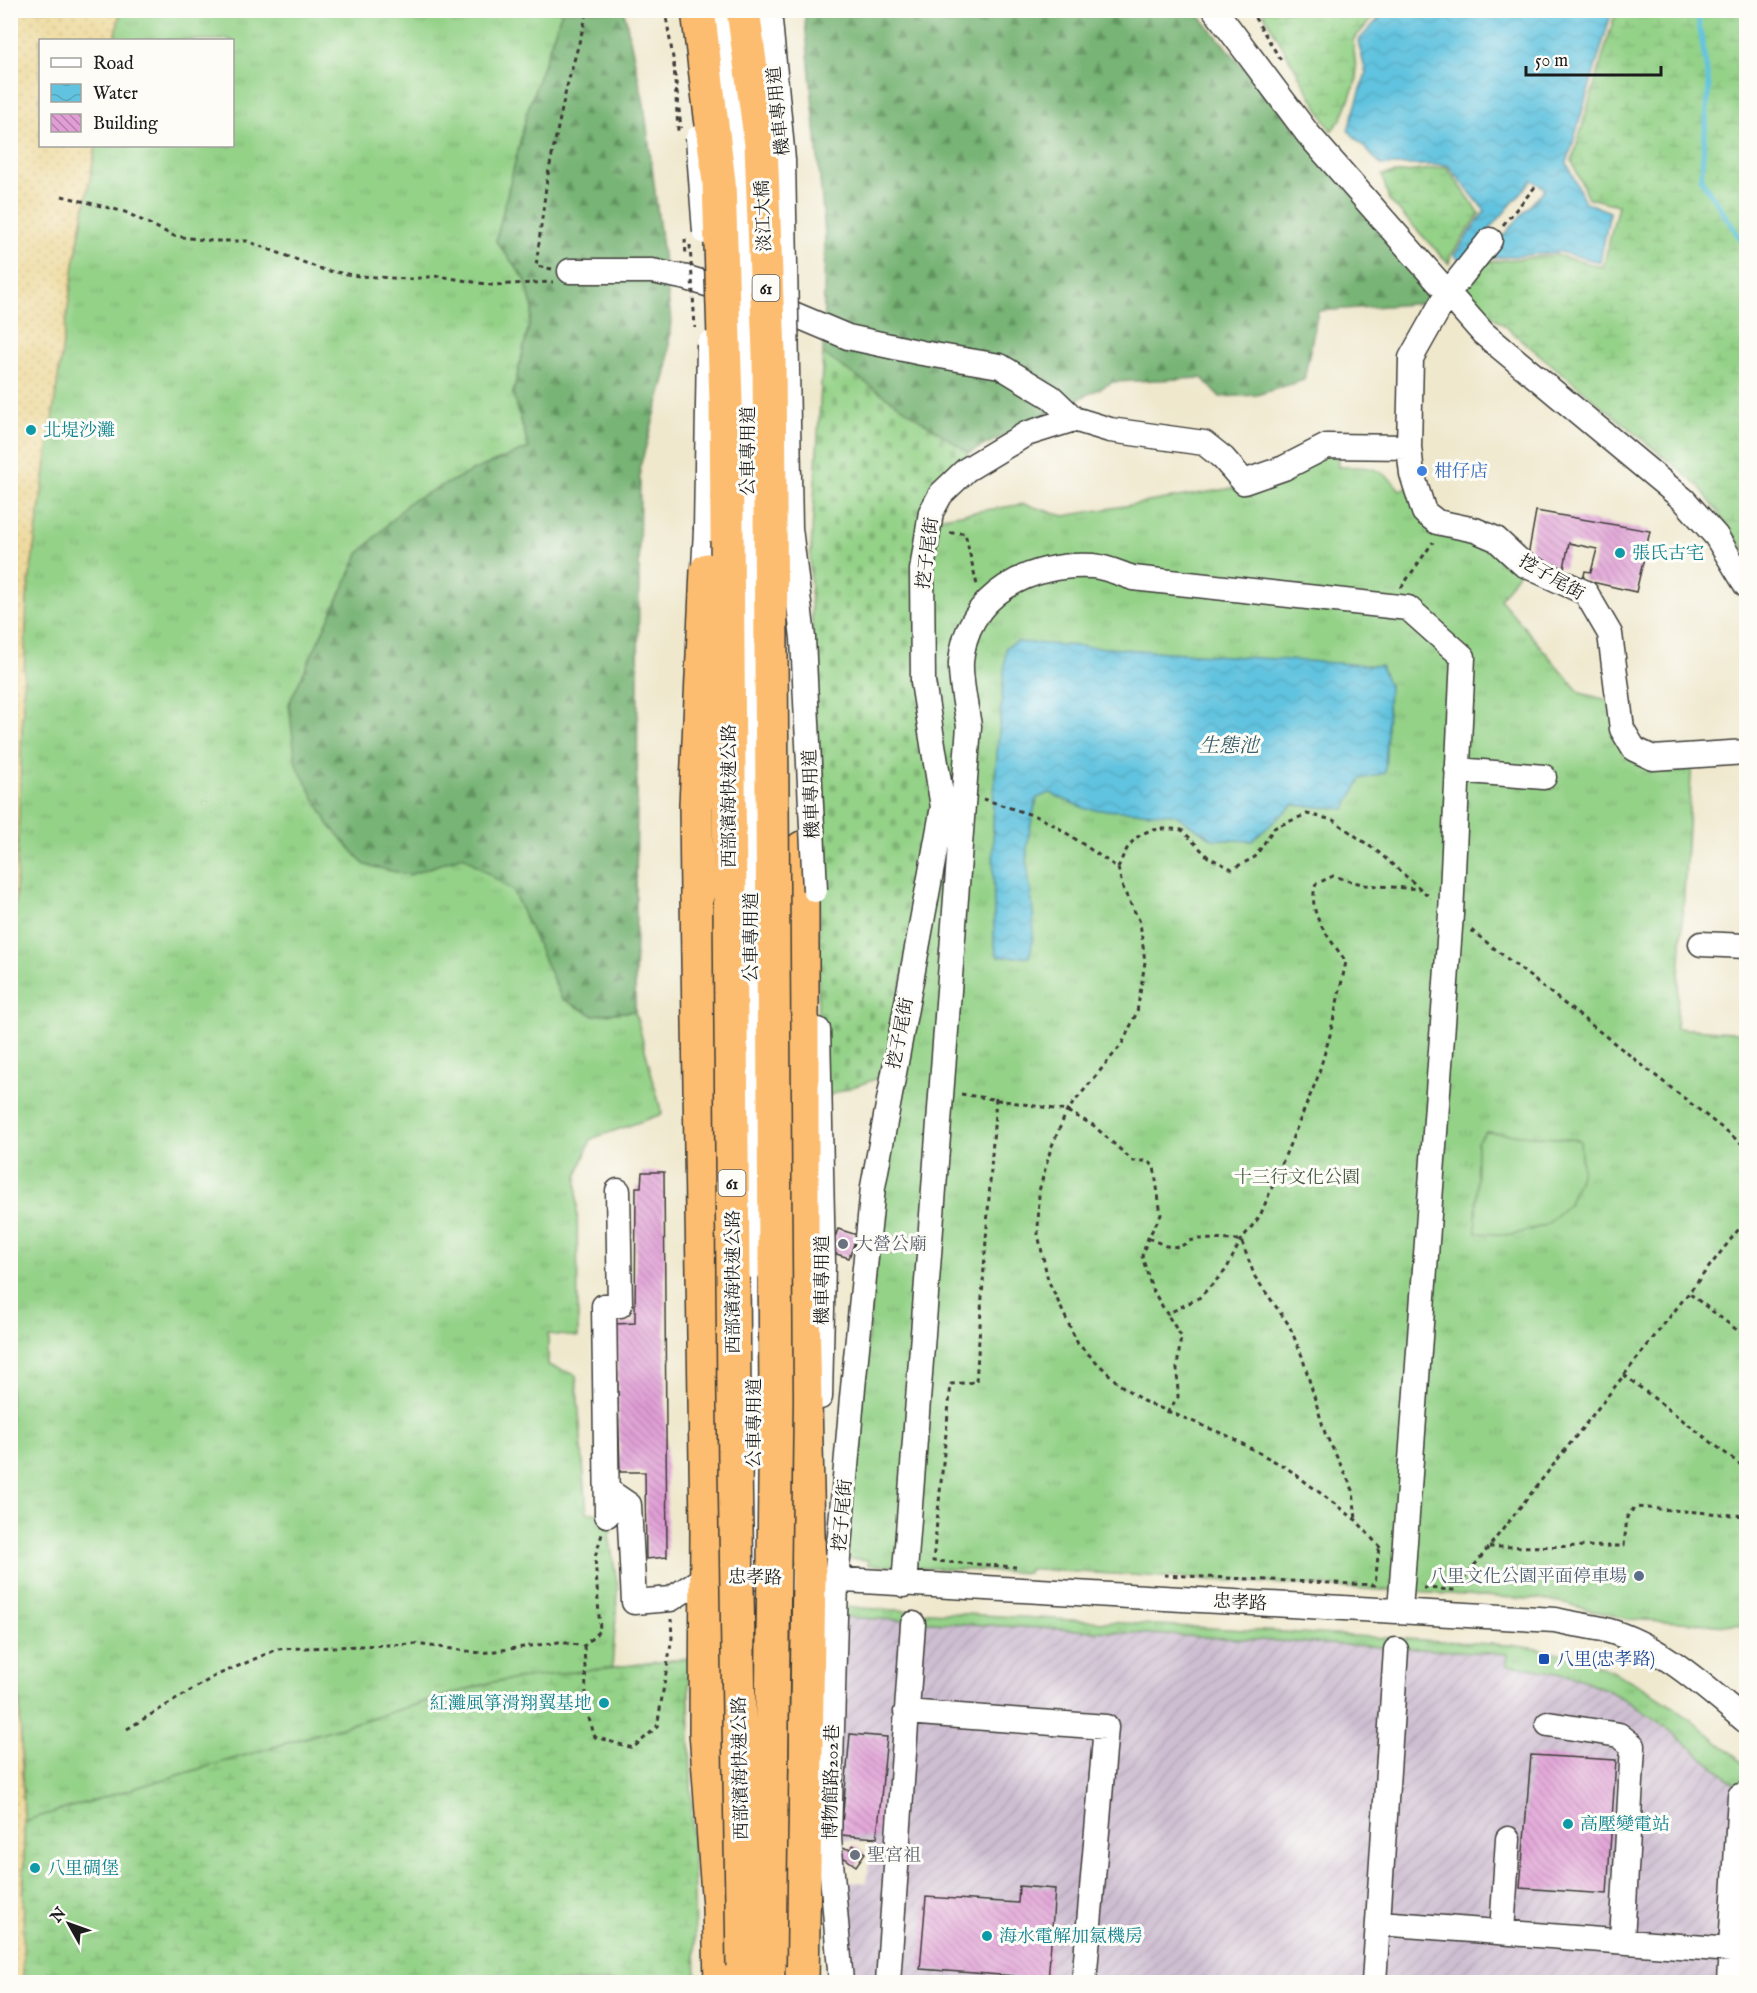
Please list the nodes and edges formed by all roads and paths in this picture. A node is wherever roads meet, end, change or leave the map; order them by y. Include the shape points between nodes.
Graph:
1 (588, 10) edge
2 (665, 10) edge
3 (681, 10) edge
4 (698, 10) edge
5 (724, 10) edge
6 (743, 10) edge
7 (769, 10) edge
8 (1215, 10) edge
9 (1250, 10) edge
10 (1287, 70) dead end
11 (680, 133) dead end
12 (1535, 187) dead end
13 (62, 196) dead end
14 (689, 232) dead end
15 (1490, 240) joint
16 (563, 277) junction
17 (1447, 294) junction
18 (695, 333) dead end
19 (726, 401) junction
20 (1074, 418) junction
21 (1409, 447) junction
22 (1434, 520) junction
23 (926, 532) junction
24 (770, 567) junction
25 (1746, 585) edge
26 (982, 604) junction
27 (1386, 605) junction
28 (1746, 752) edge
29 (1457, 770) junction
30 (1544, 777) dead end
31 (986, 800) dead end
32 (1419, 889) dead end
33 (1701, 944) dead end
34 (1746, 946) edge
35 (942, 1092) junction
36 (996, 1098) junction
37 (1067, 1111) junction
38 (618, 1191) dead end
39 (1746, 1220) edge
40 (1148, 1238) junction
41 (1241, 1240) junction
42 (812, 1265) junction
43 (697, 1271) junction
44 (1690, 1294) junction
45 (1167, 1314) junction
46 (1746, 1337) edge
47 (1624, 1375) junction
48 (1167, 1413) junction
49 (1746, 1469) edge
50 (607, 1490) junction
51 (607, 1515) joint
52 (1746, 1516) edge
53 (1356, 1520) junction
54 (1379, 1546) junction
55 (1488, 1547) junction
56 (1017, 1567) dead end
57 (1402, 1572) junction
58 (1160, 1575) dead end
59 (705, 1577) junction
60 (755, 1577) junction
61 (823, 1580) junction
62 (904, 1585) junction
63 (671, 1599) junction
64 (1400, 1610) junction
65 (913, 1624) dead end
66 (584, 1646) junction
67 (1396, 1650) dead end
68 (906, 1712) junction
69 (1746, 1721) edge
70 (1548, 1724) dead end
71 (127, 1729) dead end
72 (1740, 1796) dead end
73 (1508, 1839) dead end
74 (1380, 1923) junction
75 (1502, 1932) junction
76 (1622, 1940) junction
77 (1731, 1950) junction
78 (721, 1983) edge
79 (743, 1983) edge
80 (768, 1983) edge
81 (802, 1983) edge
82 (841, 1983) edge
83 (888, 1983) edge
84 (1084, 1983) edge
85 (1374, 1983) edge
86 (1729, 1983) edge

1 - 16 path via 547,179 536,266
2 - 11 path, bridge
3 - 43 street, bridge via 694,88 710,333 706,530 687,892
4 - 19 highway, 61, bridge via 718,182
5 - 60 street, 公車專用道, bridge via 741,159 748,339
6 - 24 highway, 淡江大橋 / 61, bridge via 760,144 769,353
7 - 42 street, 機車專用道, bridge via 783,160 790,528 803,638 809,740
8 - 17 street via 1308,134
9 - 10 path
12 - 15 path
13 - 16 path via 126,212 174,236 247,241 324,270 359,276 439,276 491,285
14 - 18 path, bridge
15 - 17 street
16 - 20 street via 652,271 696,280 760,300 848,337 1000,366 1051,397
17 - 21 street via 1411,358
17 - 25 street via 1483,333 1684,500 1716,536
19 - 43 highway, bridge via 718,413 708,451 708,541 696,805
19 - 79 highway, 西部濱海快速公路 / 61, bridge
20 - 21 street via 1110,430 1204,443 1224,458 1244,482 1284,468 1327,446
20 - 23 street, 挖子尾街 via 1026,434 966,470 941,494
21 - 22 street via 1412,474 1424,512
22 - 27 path via 1437,534 1432,545
22 - 28 street, 挖子尾街 via 1496,539 1523,564 1586,593 1610,634 1622,729 1634,749 1653,758
23 - 26 path via 965,533
23 - 61 street, 挖子尾街 via 923,681 943,807 873,1187
24 - 42 highway via 795,632
24 - 80 highway, 西部濱海快速公路 / 61, bridge via 776,1399
26 - 27 street via 1013,581 1041,571 1095,566 1133,578
26 - 35 street via 968,629 961,663 969,726
27 - 29 street via 1408,608 1463,657
29 - 30 street
29 - 57 street via 1451,914
31 - 37 path via 1038,817 1118,868 1123,889 1140,922 1144,962 1137,1012 1122,1044
32 - 41 path via 1365,885 1333,876 1316,884 1311,899 1316,916 1346,962 1317,1079 1260,1216
33 - 34 street
35 - 36 path
35 - 62 street
36 - 37 path
36 - 56 path via 976,1382 951,1384 933,1561
37 - 40 path via 1093,1125 1133,1161 1147,1161 1154,1166 1161,1215
37 - 48 path via 1039,1191 1038,1234 1048,1280 1078,1344 1119,1383
38 - 50 street via 620,1305 604,1306
39 - 44 path
40 - 41 path via 1167,1246 1198,1239
40 - 45 path via 1142,1256 1152,1289
41 - 45 path via 1226,1270 1199,1298
41 - 53 path via 1255,1277 1289,1325 1302,1356 1325,1433 1353,1490
42 - 61 highway
43 - 59 highway via 707,1526
44 - 46 path
44 - 47 path
45 - 48 path via 1181,1336 1179,1397
47 - 49 path
47 - 55 path
48 - 53 path via 1228,1436 1287,1468
50 - 51 street
50 - 63 street via 629,1505 634,1602
51 - 66 path via 595,1557 600,1630
52 - 55 path via 1635,1507 1627,1517 1624,1546
53 - 54 path
54 - 57 path
54 - 58 path via 1375,1585
55 - 57 path via 1455,1590 1421,1588
57 - 64 street
59 - 60 street, 忠孝路
59 - 63 street
59 - 78 highway via 706,1731
60 - 61 street, 忠孝路
61 - 62 street, 忠孝路
61 - 81 highway
61 - 82 street, 博物館路202巷 via 829,1838
62 - 64 street, 忠孝路
63 - 66 path via 672,1638 657,1727 633,1748 595,1737 587,1712
64 - 69 street, 忠孝路 via 1555,1620 1607,1630 1665,1658
65 - 68 street
66 - 71 path via 559,1642 481,1653 416,1644 278,1649 215,1676
67 - 74 street
68 - 83 street
68 - 84 street via 1106,1727
70 - 76 street via 1619,1735 1633,1746
72 - 77 street
73 - 75 street
74 - 75 street
74 - 85 street
75 - 76 street
76 - 77 street
77 - 86 street

